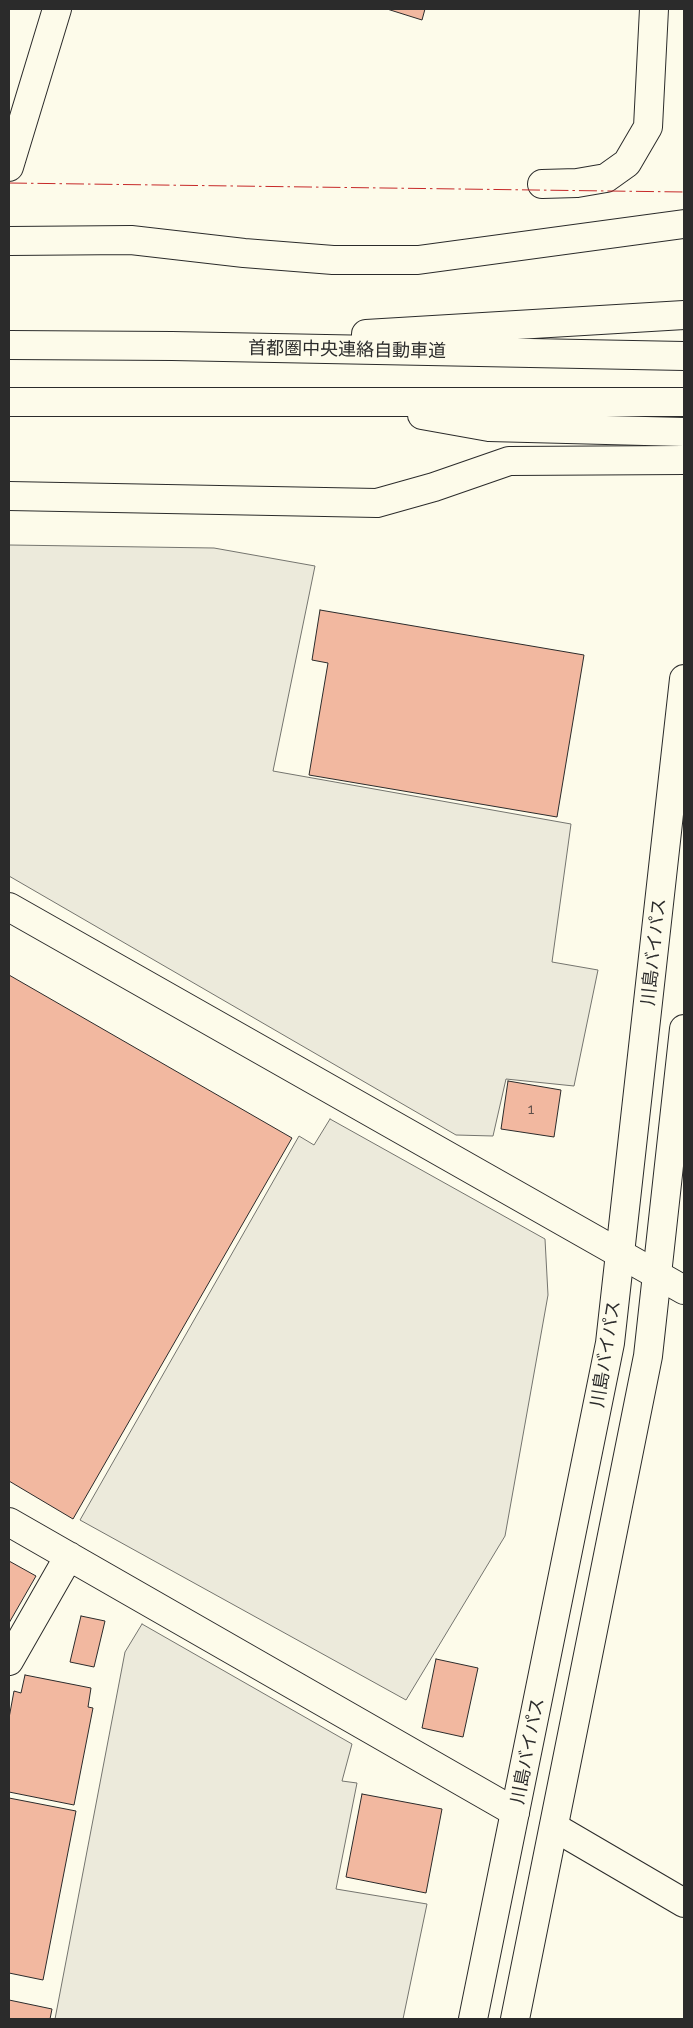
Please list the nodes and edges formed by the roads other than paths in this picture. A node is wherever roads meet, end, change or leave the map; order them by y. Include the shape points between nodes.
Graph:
1 (57, 9) edge
2 (654, 9) edge
3 (9, 168) edge
4 (542, 184) dead end
5 (684, 224) edge
6 (9, 241) edge
7 (684, 316) edge
8 (9, 345) edge
9 (172, 346) junction
10 (684, 356) edge
11 (9, 402) edge
12 (684, 402) edge
13 (354, 403) junction
14 (684, 432) edge
15 (684, 460) edge
16 (9, 496) edge
17 (684, 680) edge
18 (9, 908) edge
19 (684, 1029) edge
20 (620, 1253) junction
21 (657, 1275) junction
22 (684, 1290) edge
23 (9, 1522) edge
24 (69, 1556) junction
25 (9, 1661) edge
26 (515, 1812) junction
27 (554, 1827) junction
28 (684, 1903) edge
29 (474, 2019) edge
30 (515, 2019) edge

1 - 3 main road
2 - 4 main road via 648,127 627,163 606,178
5 - 6 main road via 418,260 333,260 131,240
7 - 9 main road
8 - 9 main road, 首都圏中央連絡自動車道
9 - 10 main road, 首都圏中央連絡自動車道
11 - 13 main road
12 - 13 main road
13 - 14 main road via 488,427
15 - 16 main road via 509,461 377,503
17 - 20 main road, 川島バイパス
18 - 20 main road
19 - 21 main road
20 - 21 main road
20 - 26 main road, 川島バイパス via 610,1343
21 - 22 main road
21 - 27 main road via 648,1356
23 - 24 main road
24 - 25 main road
24 - 26 main road
26 - 29 main road, 川島バイパス
27 - 28 main road
27 - 30 main road

